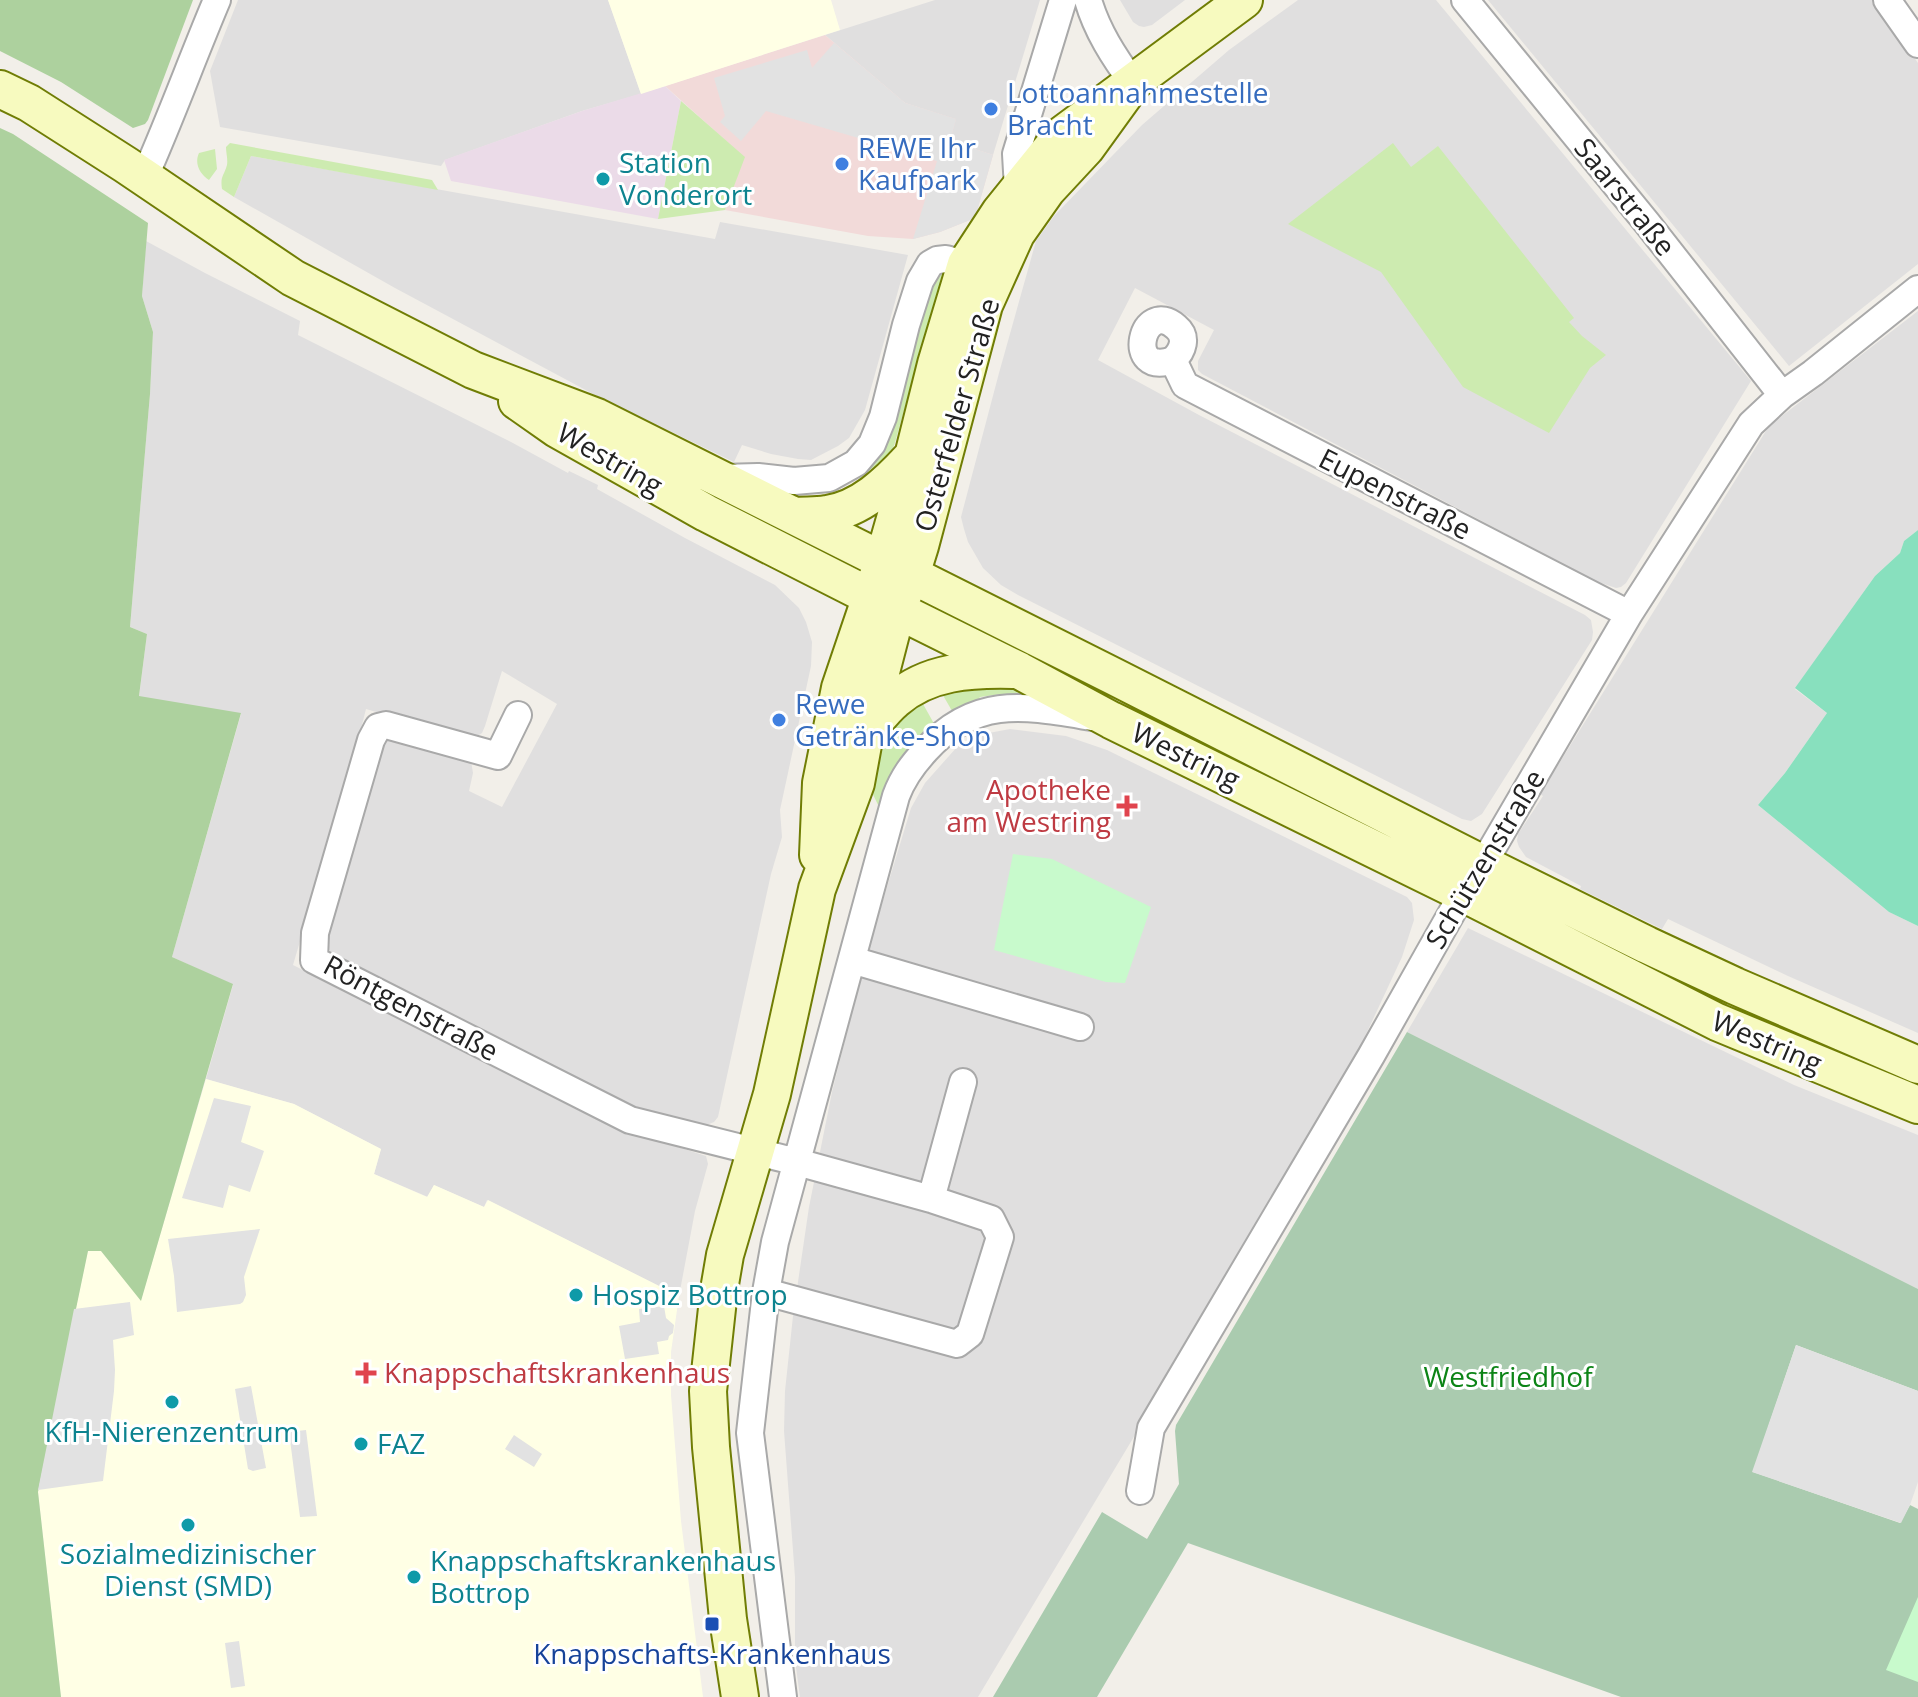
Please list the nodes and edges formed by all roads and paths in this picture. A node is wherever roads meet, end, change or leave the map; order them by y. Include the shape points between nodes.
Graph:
1 (217, 0) edge
2 (1063, 0) edge
3 (1088, 0) edge
4 (1244, 0) edge
5 (1465, 0) edge
6 (1887, 0) edge
7 (1918, 44) edge
8 (1133, 83) junction
9 (0, 89) edge
10 (135, 172) junction
11 (1018, 189) junction
12 (966, 264) junction
13 (1918, 289) edge
14 (1173, 360) dead end
15 (473, 370) junction
16 (1782, 395) junction
17 (913, 456) junction
18 (719, 478) junction
19 (795, 516) junction
20 (897, 568) junction
21 (884, 603) junction
22 (1629, 614) junction
23 (1020, 671) junction
24 (518, 715) dead end
25 (1111, 720) junction
26 (865, 734) junction
27 (856, 783) junction
28 (886, 830) junction
29 (1473, 878) junction
30 (817, 889) junction
31 (852, 960) junction
32 (1080, 1027) dead end
33 (1918, 1065) edge
34 (963, 1082) dead end
35 (1918, 1105) edge
36 (755, 1153) junction
37 (797, 1162) junction
38 (931, 1199) junction
39 (766, 1292) junction
40 (751, 1442) junction
41 (711, 1447) junction
42 (1140, 1491) dead end
43 (740, 1697) edge
44 (783, 1697) edge

1 - 10 street via 167,126
2 - 11 street via 1016,154
3 - 8 street via 1113,55
4 - 8 main road, Osterfelder Straße
5 - 16 street, Saarstraße
6 - 7 street
8 - 11 main road, Osterfelder Straße via 1063,134
8 - 20 main road, Osterfelder Straße via 1016,234 984,305 955,420
9 - 10 main road, Westring
10 - 15 main road, Westring via 293,278
11 - 12 main road, Osterfelder Straße
12 - 17 main road, Osterfelder Straße
12 - 18 street, Osterfelder Straße via 937,260 920,281 883,417 872,444 856,463 829,478
13 - 16 street, Schützenstraße
14 - 22 street, Eupenstraße via 1185,385
15 - 18 main road, Westring via 597,417
15 - 21 main road, Westring via 604,456
16 - 22 street, Schützenstraße via 1751,424
17 - 19 main road via 857,505
17 - 20 main road, Osterfelder Straße
18 - 19 main road, Westring
19 - 20 main road, Westring
20 - 21 main road, Osterfelder Straße
20 - 29 main road, Westring
21 - 23 main road, Westring
21 - 26 main road, Osterfelder Straße
21 - 30 main road, Osterfelder Straße via 840,688 821,783
22 - 29 street, Schützenstraße
23 - 25 main road, Westring
23 - 26 main road via 982,669 932,678 894,700
24 - 36 street, Röntgenstraße via 498,756 378,727 315,933 314,960 630,1120
25 - 28 street via 1028,708 986,710 965,718 939,735 904,777
25 - 29 main road, Westring
26 - 27 main road, Osterfelder Straße
27 - 28 street
27 - 30 main road, Osterfelder Straße
28 - 31 street
29 - 33 main road, Westring
29 - 35 main road, Westring via 1717,1022
29 - 42 street, Schützenstraße via 1151,1428
30 - 36 main road, Osterfelder Straße
31 - 32 street
31 - 37 street
34 - 38 street
36 - 37 street
36 - 41 main road, Osterfelder Straße via 719,1290 708,1391
37 - 38 street
37 - 39 street
38 - 39 street via 991,1219 1000,1237 970,1334 957,1344
39 - 40 street
40 - 41 street
40 - 44 street
41 - 43 main road, Osterfelder Straße

